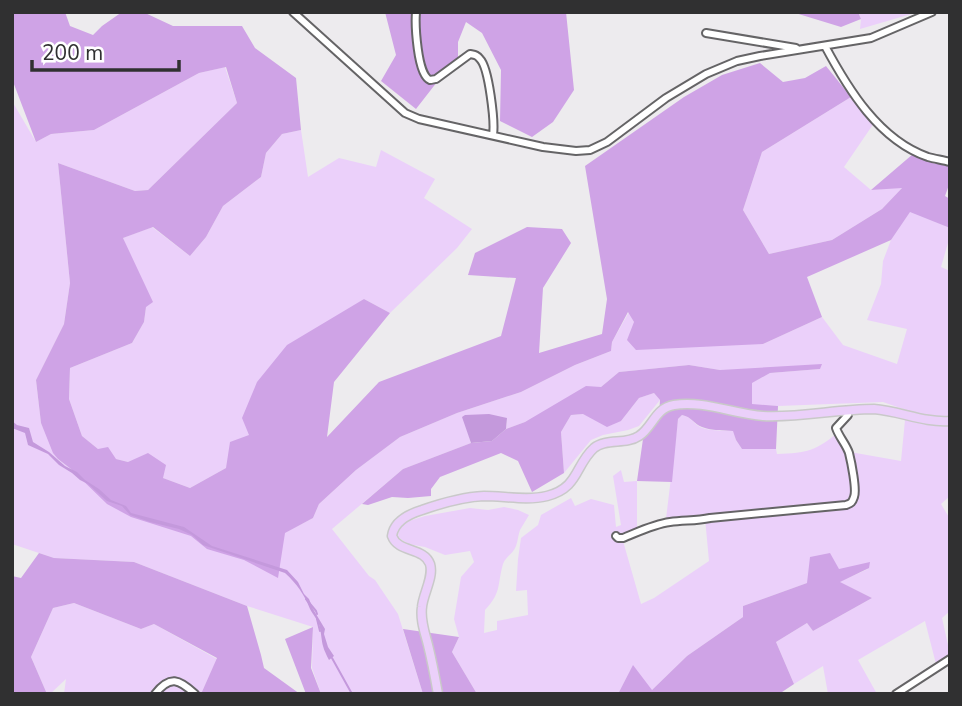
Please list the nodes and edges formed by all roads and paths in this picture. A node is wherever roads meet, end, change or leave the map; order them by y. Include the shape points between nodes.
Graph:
1 (293, 12) edge
2 (416, 12) edge
3 (932, 12) edge
4 (706, 33) dead end
5 (825, 46) junction
6 (805, 49) junction
7 (493, 135) junction
8 (950, 162) edge
9 (848, 410) junction
10 (950, 421) edge
11 (616, 536) dead end
12 (950, 659) edge
13 (155, 694) edge
14 (195, 694) edge
15 (438, 694) edge
16 (896, 694) edge

1 - 7 street via 405,113
2 - 7 street via 415,39 427,78 436,79 470,54 482,60
3 - 5 street via 871,38
4 - 6 street
5 - 6 street
5 - 8 street via 881,127 927,156
6 - 7 street via 737,61 706,74 590,150
9 - 10 main road via 883,410 926,421
9 - 11 street via 836,428 848,452 855,491 846,505 671,522
9 - 15 main road via 766,416 686,404 669,406 636,438 595,447 573,480 552,495 461,498 403,519 393,528 393,540 425,557 430,567 421,614
12 - 16 street
13 - 14 street via 166,683 176,681

